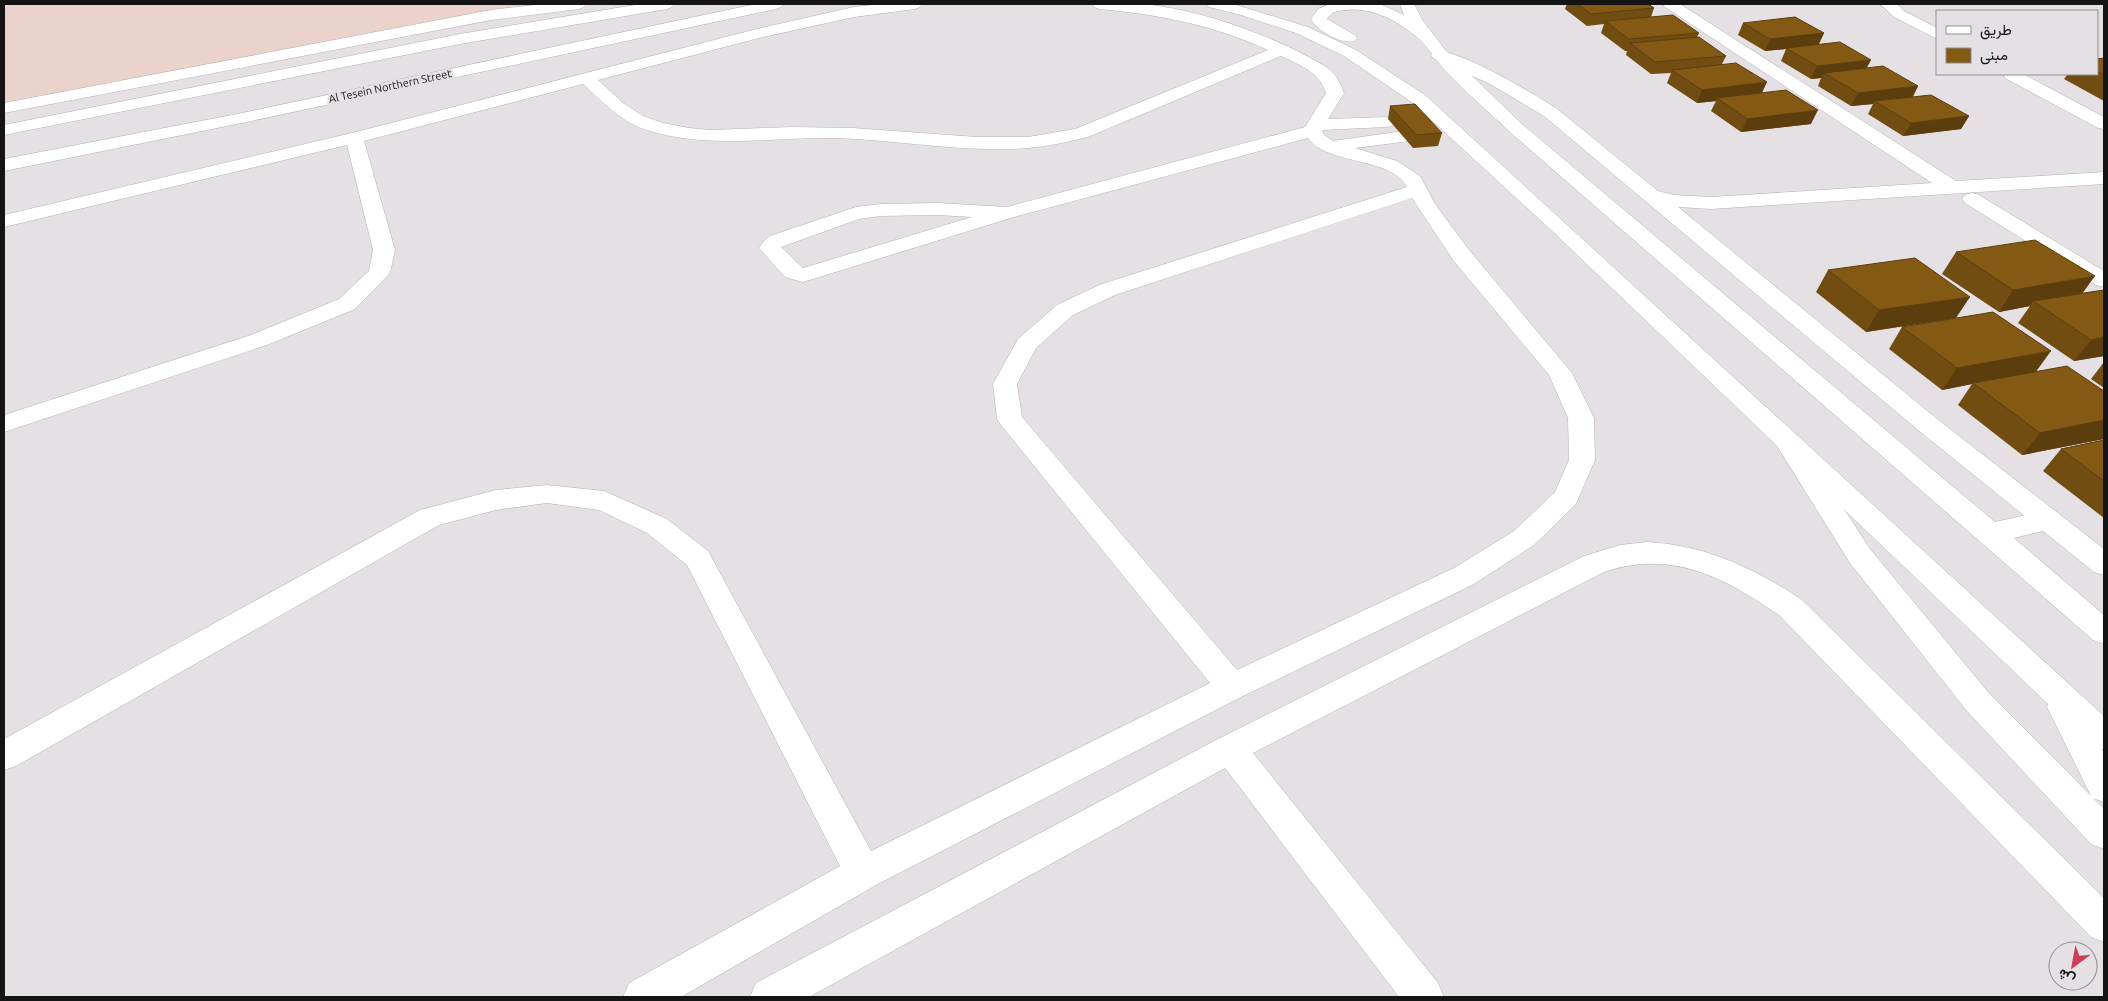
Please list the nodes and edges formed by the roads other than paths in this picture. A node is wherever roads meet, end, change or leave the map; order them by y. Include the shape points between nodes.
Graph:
1 (579, 4) edge
2 (667, 4) edge
3 (776, 4) edge
4 (914, 4) edge
5 (1099, 4) edge
6 (1214, 4) edge
7 (1407, 4) edge
8 (1670, 4) edge
9 (1888, 4) edge
10 (1907, 4) edge
11 (1936, 24) edge
12 (1936, 33) edge
13 (1433, 47) junction
14 (1281, 50) junction
15 (1385, 75) junction
16 (2013, 75) edge
17 (2034, 75) edge
18 (587, 79) junction
19 (4, 108) edge
20 (2104, 112) edge
21 (1390, 122) edge
22 (2104, 124) edge
23 (4, 130) edge
24 (1319, 134) junction
25 (1403, 137) edge
26 (354, 138) junction
27 (4, 165) edge
28 (2104, 178) edge
29 (1953, 188) junction
30 (1418, 190) junction
31 (2104, 191) edge
32 (1652, 196) junction
33 (1972, 199) junction
34 (1007, 213) junction
35 (4, 221) edge
36 (1714, 227) junction
37 (2104, 280) edge
38 (4, 424) edge
39 (1787, 440) junction
40 (2049, 520) junction
41 (1988, 534) junction
42 (2104, 564) edge
43 (2104, 632) edge
44 (1232, 687) junction
45 (2054, 690) junction
46 (2104, 736) edge
47 (1230, 749) junction
48 (4, 756) edge
49 (2104, 788) edge
50 (2104, 833) edge
51 (863, 873) junction
52 (2104, 924) edge
53 (643, 997) edge
54 (770, 997) edge
55 (1424, 997) edge

1 - 19 street via 491,15
2 - 23 street via 460,39
3 - 27 street, Al Tesein Northern Street via 237,119
4 - 18 street via 854,12 757,34
5 - 14 street via 1185,17 1236,31
6 - 15 street via 1302,30 1350,53
7 - 13 street
8 - 29 street
9 - 12 street via 1899,14
10 - 11 street via 1912,12
13 - 15 street via 1392,14 1377,8 1341,6 1323,12 1321,23 1368,52
13 - 32 street via 1515,89 1550,112
13 - 41 street via 1553,161
14 - 18 street via 1081,133 1047,141 1010,144 852,134 690,134 656,126 627,114
14 - 24 street via 1324,73 1332,84 1334,93
15 - 39 street via 1419,99 1432,124 1557,225
16 - 22 street
17 - 20 street
18 - 26 street
21 - 24 street
24 - 25 street
24 - 30 street via 1398,168 1413,180
24 - 34 street
26 - 35 street
26 - 38 street via 384,250 379,273 347,304 259,340
28 - 29 street
29 - 32 street via 1711,203
30 - 44 street via 1461,255 1560,373 1581,418 1582,460 1566,497 1524,538 1464,576
30 - 44 street via 1098,294 1065,310 1026,344 1005,384 1010,419
31 - 33 street
32 - 36 street
33 - 36 street via 1742,216
33 - 37 street
34 - 34 street via 938,209 865,212 840,217 777,240 770,248 793,272 803,275
36 - 40 street via 1927,424
39 - 45 street
39 - 50 street via 1860,556 1964,686
40 - 41 street
40 - 42 street
41 - 43 street
44 - 51 street
45 - 46 street
45 - 49 street
47 - 52 street via 1594,564 1622,555 1655,552 1692,557 1761,586 1791,608
47 - 54 street
47 - 55 street
48 - 51 street via 430,517 496,500 547,494 604,501 657,526 698,558
51 - 53 street

